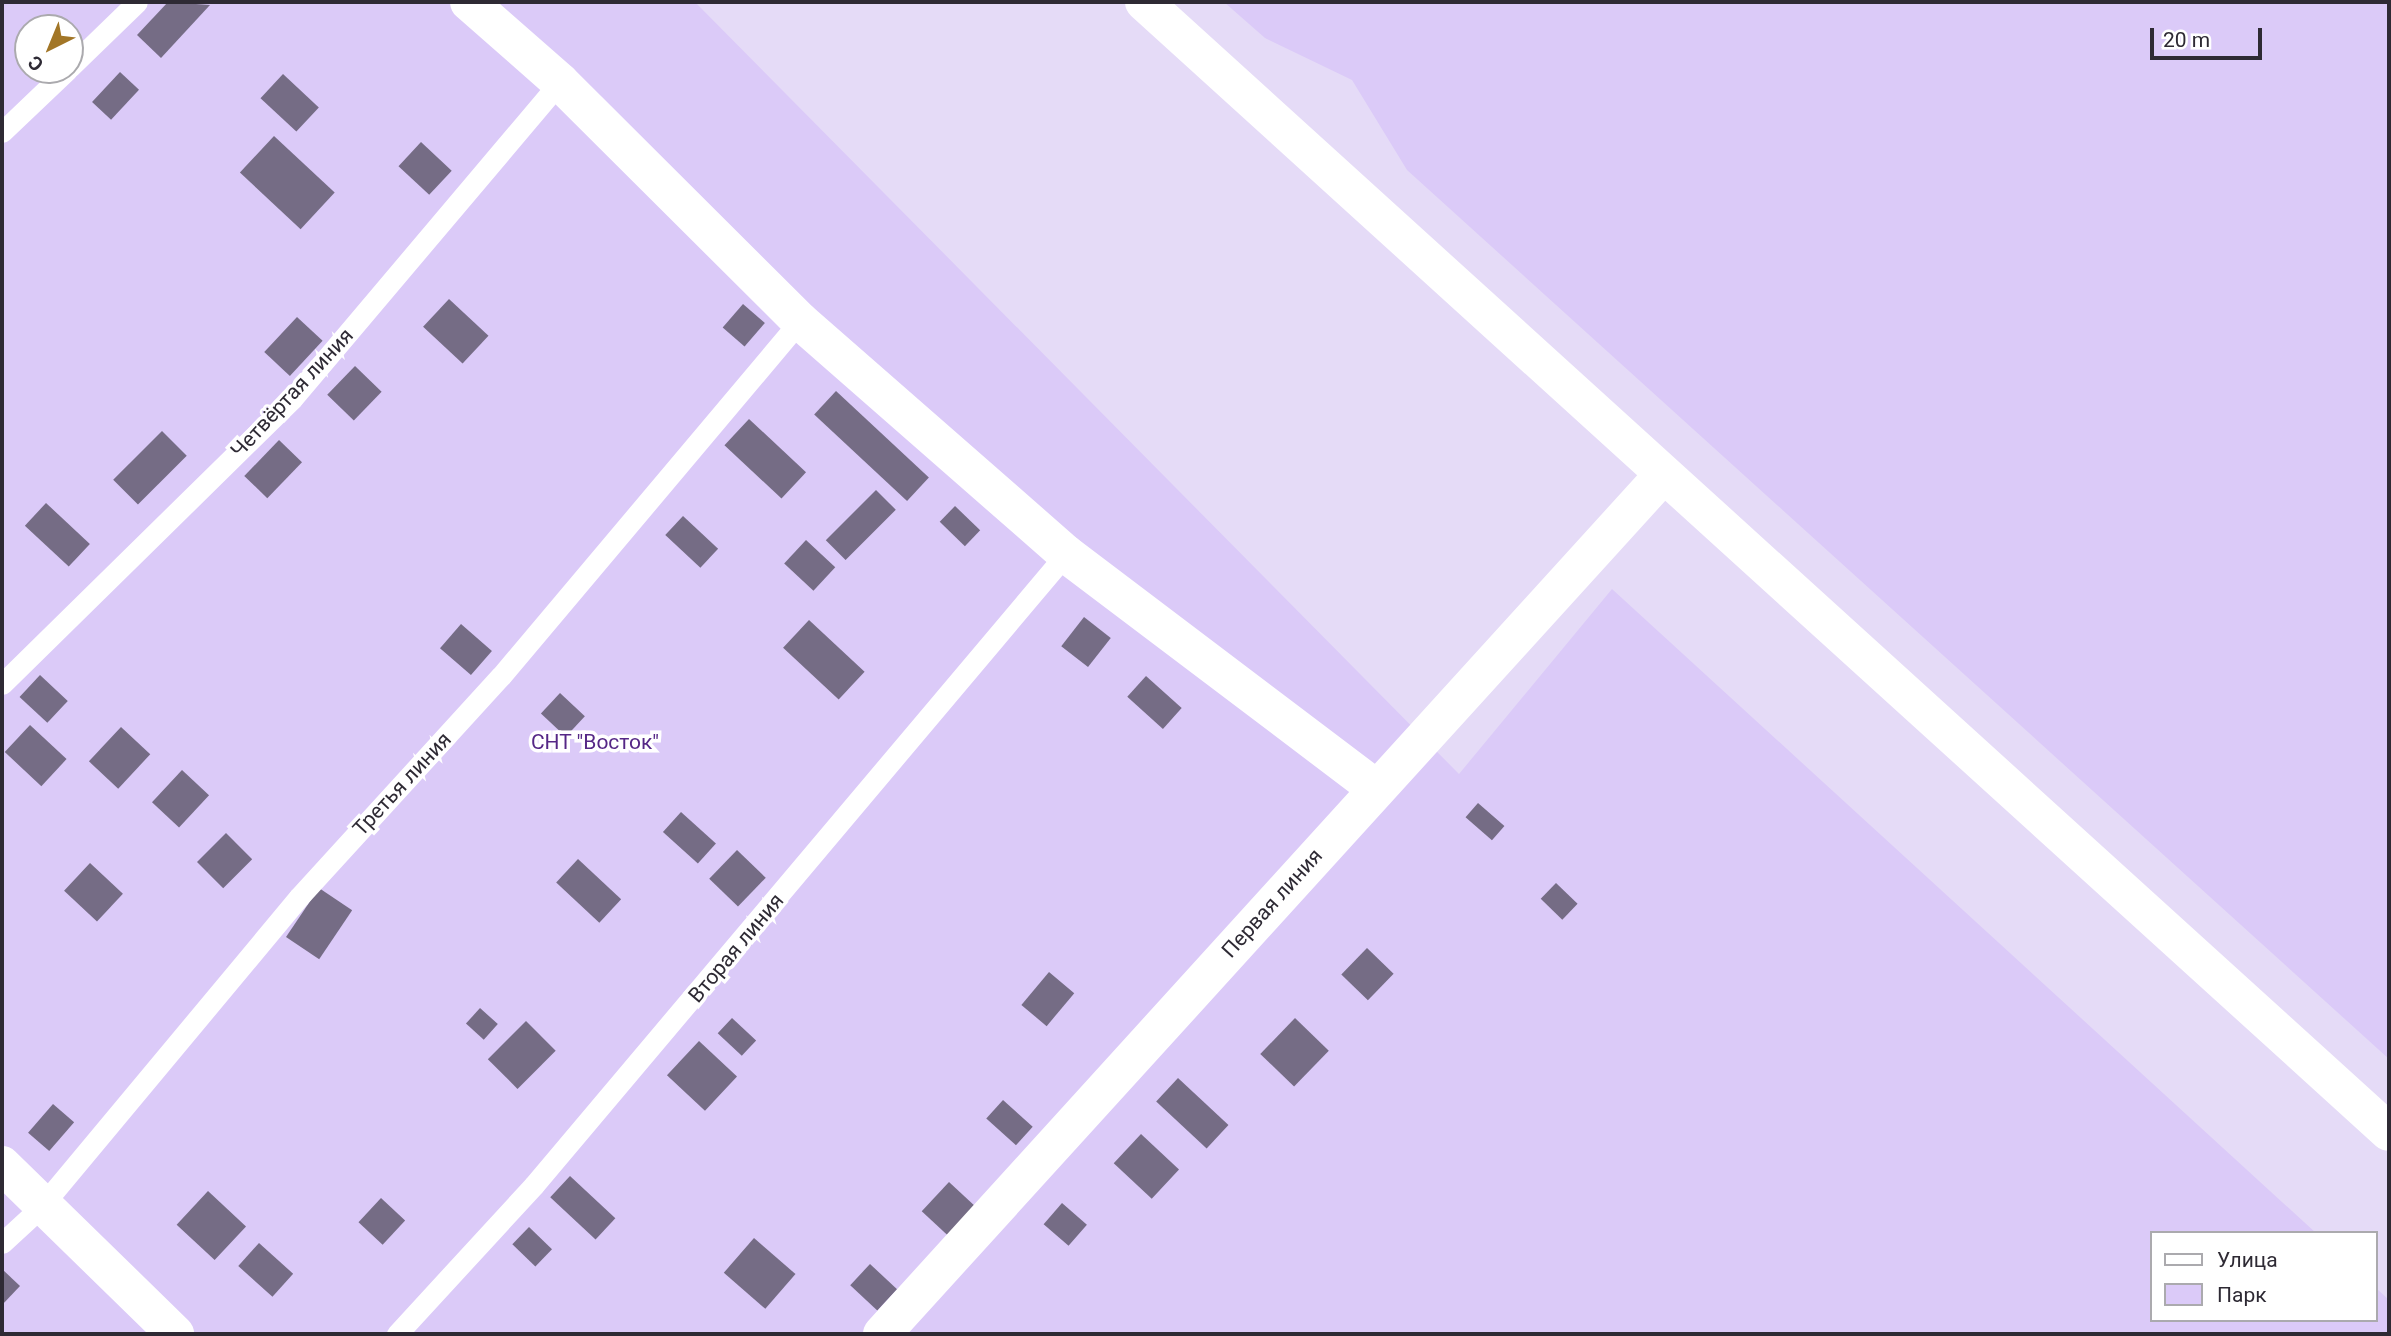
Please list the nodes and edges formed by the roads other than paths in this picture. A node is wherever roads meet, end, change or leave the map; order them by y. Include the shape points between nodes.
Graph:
1 (136, 2) edge
2 (469, 2) edge
3 (1144, 2) edge
4 (84, 54) edge
5 (560, 82) junction
6 (53, 84) edge
7 (2, 132) edge
8 (800, 321) junction
9 (1664, 474) junction
10 (1066, 554) junction
11 (2, 684) edge
12 (1375, 788) junction
13 (2389, 1132) edge
14 (2, 1165) edge
15 (40, 1208) junction
16 (2, 1243) edge
17 (175, 1334) edge
18 (397, 1334) edge
19 (882, 1334) edge

1 - 4 lane
2 - 5 street
3 - 9 street
5 - 8 street
5 - 11 lane, Четвёртая линия via 292,399
6 - 7 lane
8 - 10 street
8 - 15 lane, Третья линия via 501,676 175,1040
9 - 12 street, Первая линия
9 - 13 street
10 - 12 street
10 - 18 lane, Вторая линия via 543,1175
12 - 19 street, Первая линия
14 - 15 street
15 - 16 lane, Третья линия
15 - 17 street

